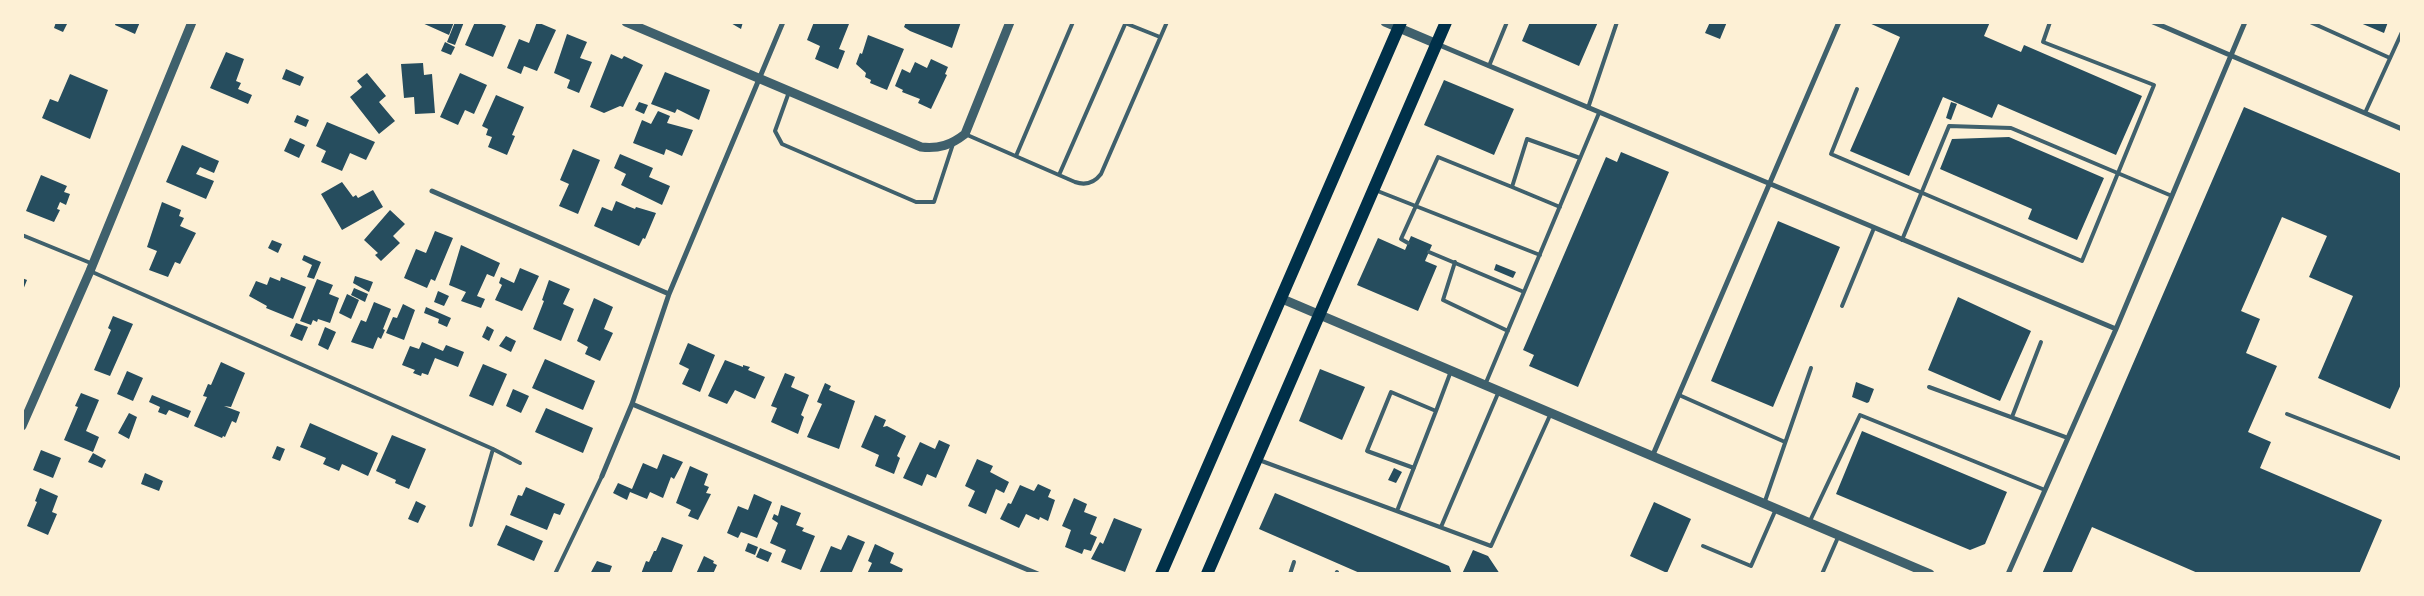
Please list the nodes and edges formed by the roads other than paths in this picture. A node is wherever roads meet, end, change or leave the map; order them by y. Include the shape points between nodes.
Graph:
1 (192, 22) edge
2 (626, 22) edge
3 (783, 22) edge
4 (1010, 22) edge
5 (1073, 22) edge
6 (1167, 22) edge
7 (1385, 22) edge
8 (1446, 22) edge
9 (1507, 22) edge
10 (1617, 22) edge
11 (1839, 22) edge
12 (2050, 22) edge
13 (2153, 22) edge
14 (2245, 22) edge
15 (2310, 22) edge
16 (1125, 23) edge
17 (1400, 25) edge
18 (2402, 32) edge
19 (1160, 38) junction
20 (1437, 44) junction
21 (2231, 56) junction
22 (2390, 58) junction
23 (1489, 66) junction
24 (760, 78) junction
25 (1857, 89) dead end
26 (789, 91) junction
27 (1588, 108) junction
28 (1599, 113) junction
29 (2366, 113) junction
30 (2402, 129) edge
31 (965, 134) junction
32 (954, 142) junction
33 (1016, 156) junction
34 (1580, 158) junction
35 (2117, 172) junction
36 (1059, 176) junction
37 (1770, 185) junction
38 (1512, 187) junction
39 (1374, 189) junction
40 (432, 191) dead end
41 (1922, 193) junction
42 (2172, 196) junction
43 (1418, 206) junction
44 (1560, 207) junction
45 (1874, 228) junction
46 (22, 235) edge
47 (1902, 240) junction
48 (1408, 243) dead end
49 (1429, 252) dead end
50 (1540, 254) junction
51 (1455, 262) junction
52 (92, 267) junction
53 (1524, 292) junction
54 (669, 294) junction
55 (1280, 298) junction
56 (1842, 306) dead end
57 (1319, 315) junction
58 (2116, 329) junction
59 (1508, 331) junction
60 (2041, 342) dead end
61 (1811, 368) dead end
62 (1451, 371) junction
63 (1485, 385) junction
64 (1929, 387) dead end
65 (1499, 391) junction
66 (1679, 395) junction
67 (632, 404) junction
68 (1436, 411) junction
69 (1551, 414) junction
70 (2287, 414) dead end
71 (2012, 417) junction
72 (22, 426) edge
73 (2068, 438) junction
74 (1785, 442) junction
75 (494, 449) junction
76 (1652, 456) junction
77 (1257, 459) junction
78 (2402, 459) edge
79 (520, 463) dead end
80 (1414, 468) junction
81 (602, 476) joint
82 (2045, 490) junction
83 (1764, 504) junction
84 (1776, 509) junction
85 (1397, 511) junction
86 (1809, 522) junction
87 (471, 525) dead end
88 (1441, 527) junction
89 (1839, 535) junction
90 (1703, 546) dead end
91 (1294, 562) dead end
92 (1929, 573) edge
93 (555, 574) edge
94 (1038, 574) edge
95 (1161, 574) edge
96 (1207, 574) edge
97 (1290, 574) edge
98 (1822, 574) edge
99 (2008, 574) edge

1 - 52 street
2 - 24 street
3 - 24 street
4 - 31 street
5 - 33 lane
6 - 19 lane
7 - 17 street
8 - 20 main road
9 - 23 lane
10 - 27 lane
11 - 37 street
12 - 35 lane via 2043,42 2154,85
13 - 21 street
14 - 21 street
15 - 22 lane
16 - 19 lane
16 - 36 lane
17 - 20 street
17 - 55 main road
18 - 22 lane
19 - 36 lane via 1101,174 1090,183 1082,184
20 - 23 street
20 - 39 main road
21 - 29 street
21 - 42 street
22 - 29 lane
23 - 27 street
24 - 26 street
24 - 54 street
25 - 41 lane via 1831,154
26 - 32 street via 921,147 936,148
26 - 32 lane via 775,131 782,144 916,202 934,202
27 - 28 street
28 - 34 lane
28 - 37 street
29 - 30 street
31 - 32 street
31 - 33 lane
33 - 36 lane
34 - 38 lane via 1527,139
34 - 44 lane
35 - 41 lane via 2011,128 1949,126
35 - 41 lane via 2082,261
35 - 42 lane
37 - 45 street
37 - 66 street
38 - 43 lane via 1438,157
38 - 44 lane
39 - 43 lane
39 - 57 main road
40 - 54 street
41 - 47 lane
42 - 58 street
43 - 48 lane via 1401,240
43 - 50 lane
44 - 50 lane
45 - 47 street
45 - 56 lane
46 - 52 lane
47 - 58 street
49 - 51 lane
50 - 53 lane
51 - 53 lane
51 - 59 lane via 1443,300
52 - 72 street
52 - 75 lane
53 - 59 lane
54 - 67 street
55 - 57 street
55 - 95 main road
57 - 62 street
57 - 77 main road
58 - 73 street
59 - 63 lane
60 - 71 lane
61 - 74 lane
62 - 63 street
62 - 68 lane
63 - 65 street
64 - 71 lane
65 - 69 street
65 - 88 lane
66 - 74 lane
66 - 76 street
67 - 81 street
67 - 94 street
68 - 80 lane
68 - 80 lane via 1391,392 1368,451
69 - 76 street
69 - 88 lane via 1491,546
70 - 78 lane
71 - 73 lane
73 - 82 street
74 - 83 lane
75 - 79 lane
75 - 87 lane
76 - 83 street
77 - 85 lane
77 - 96 main road
80 - 85 lane
81 - 93 lane
82 - 86 lane via 1860,415
82 - 99 street
83 - 84 street
84 - 86 street
84 - 90 lane via 1751,566
85 - 88 lane
86 - 89 street
89 - 92 street
89 - 98 lane
91 - 97 lane

